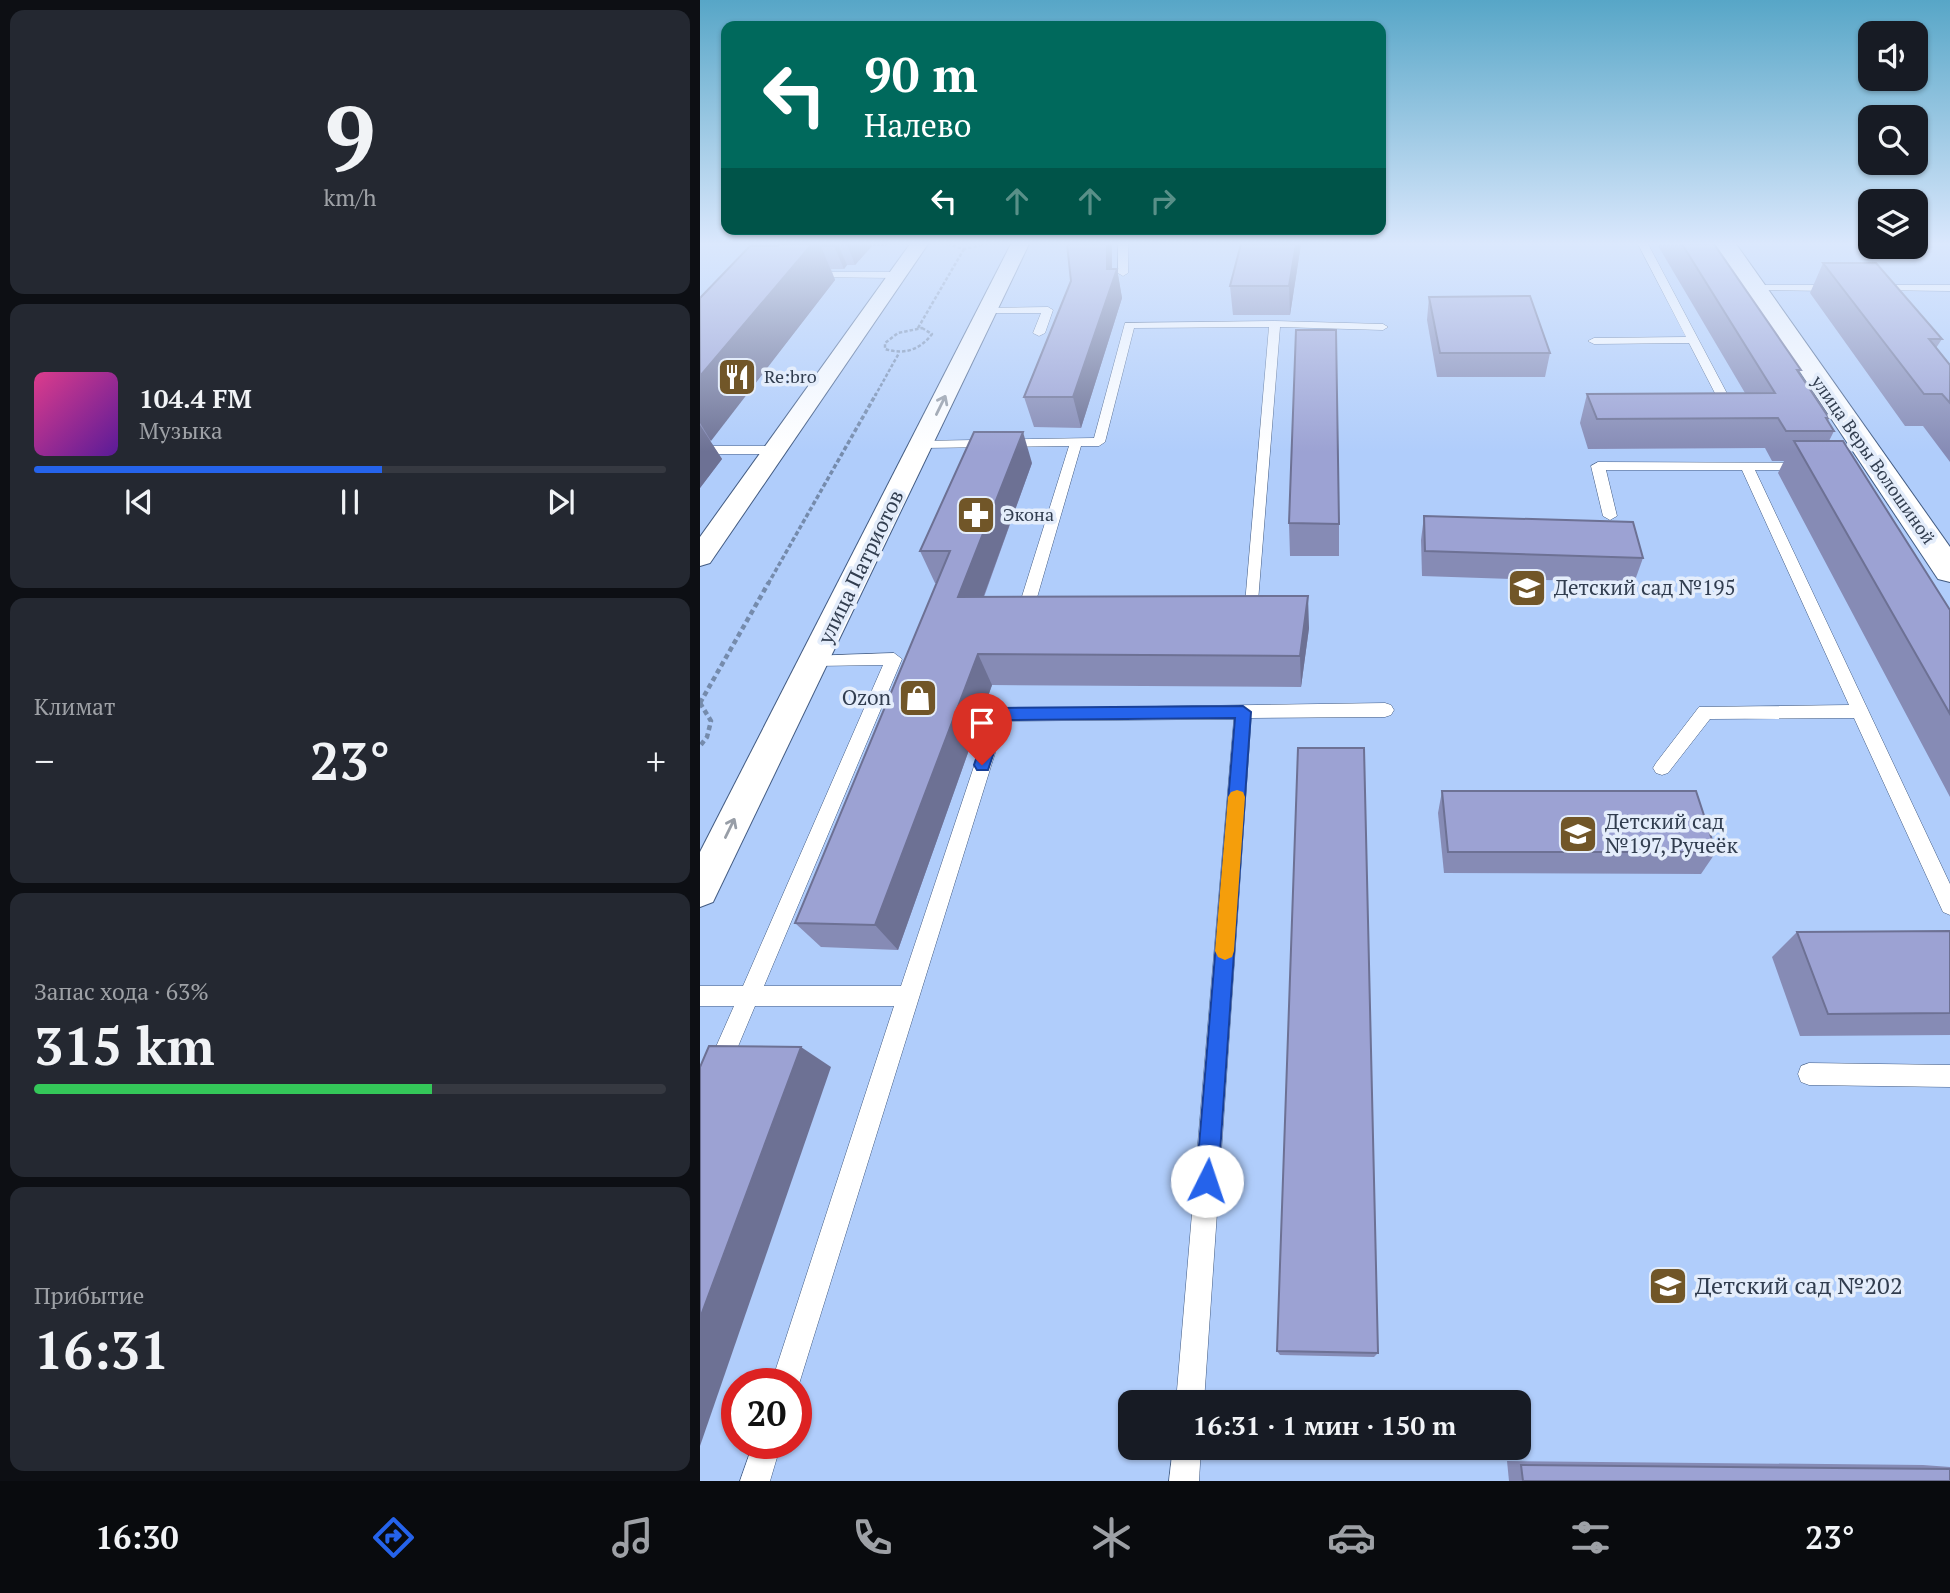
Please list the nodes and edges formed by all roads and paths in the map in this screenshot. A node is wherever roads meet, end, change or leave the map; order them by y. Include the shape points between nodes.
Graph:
1 (870, 313) edge
2 (926, 313) edge
3 (987, 313) edge
4 (1047, 313) edge
5 (1679, 313) edge
6 (1771, 313) edge
7 (1275, 324) junction
8 (1383, 327) dead end
9 (917, 328) junction
10 (1039, 333) dead end
11 (1693, 340) junction
12 (1594, 341) dead end
13 (899, 353) junction
14 (1725, 401) edge
15 (1076, 443) junction
16 (922, 444) junction
17 (700, 450) edge
18 (775, 450) junction
19 (1747, 466) junction
20 (1814, 467) edge
21 (1610, 516) dead end
22 (700, 557) edge
23 (1950, 571) edge
24 (1054, 606) edge
25 (1225, 609) edge
26 (815, 660) junction
27 (700, 703) edge
28 (1385, 710) dead end
29 (1860, 711) junction
30 (1243, 712) junction
31 (700, 746) edge
32 (1662, 768) dead end
33 (700, 890) edge
34 (1950, 906) edge
35 (700, 996) edge
36 (747, 996) junction
37 (908, 996) junction
38 (1809, 1074) dead end
39 (1950, 1076) edge
40 (700, 1110) edge
41 (790, 1368) edge
42 (1191, 1390) edge
43 (762, 1459) edge
44 (1186, 1460) edge
45 (755, 1481) edge
46 (1184, 1481) edge

1 - 18 street
2 - 9 path
16 -> 3 street, улица Патриотов
4 - 10 lane
5 - 11 lane
6 - 23 street, улица Веры Волошиной via 1873,467
7 - 8 lane
7 - 15 lane via 1129,325 1099,442
7 - 25 lane via 1252,610
9 - 13 path via 932,334 919,348
9 - 13 path via 898,332 885,343 885,349
11 - 12 lane
11 - 14 lane
13 - 27 path
15 - 16 lane via 972,450
15 - 24 lane via 1027,606
16 - 26 street, улица Патриотов
17 - 18 lane
18 - 22 street
19 - 20 lane
19 - 21 lane via 1598,466
19 - 29 lane
33 -> 26 street, улица Патриотов
26 - 36 lane via 894,659
27 - 31 path via 711,721
28 - 30 lane
29 - 32 lane via 1705,712
29 - 34 lane
30 - 37 lane via 999,714
30 - 42 lane
35 - 36 lane
36 - 37 lane
36 - 40 lane
37 - 41 lane
38 - 39 lane
43 - 45 lane
44 - 46 lane

